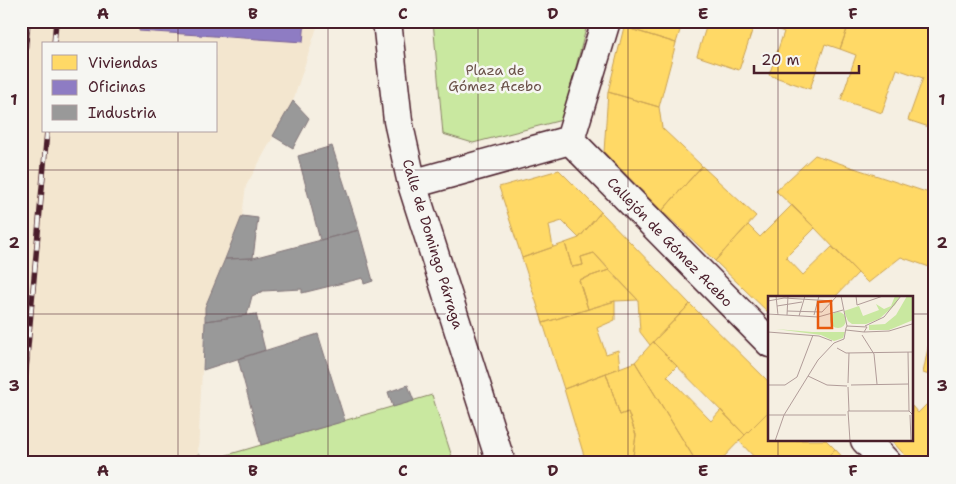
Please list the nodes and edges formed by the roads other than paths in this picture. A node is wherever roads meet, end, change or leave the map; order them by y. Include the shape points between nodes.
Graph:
1 (387, 21) edge
2 (606, 21) edge
3 (570, 140) junction
4 (412, 184) junction
5 (768, 341) edge
6 (867, 442) edge
7 (501, 463) edge
8 (887, 463) edge

1 - 4 street, Calle de Domingo Párraga via 398,121
2 - 3 street
3 - 4 street
3 - 5 street, Callejón de Gómez Acebo
4 - 7 street, Calle de Domingo Párraga
6 - 8 street

